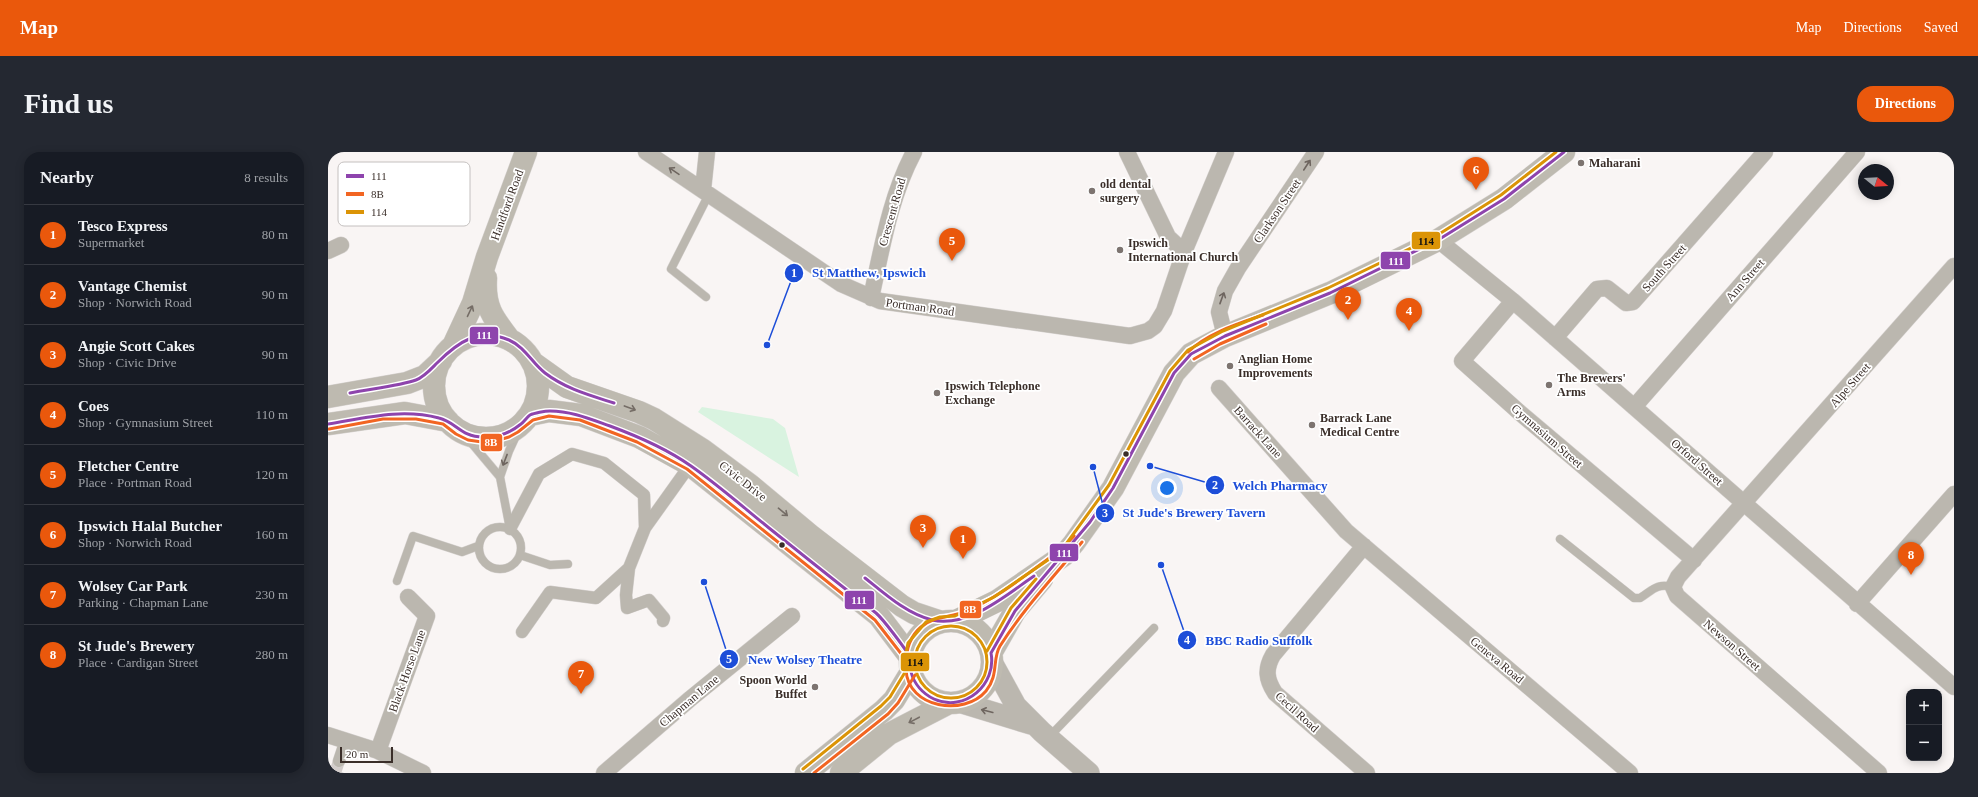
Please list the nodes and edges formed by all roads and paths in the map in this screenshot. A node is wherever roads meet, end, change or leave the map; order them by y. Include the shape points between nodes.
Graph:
1 (526, 152) edge
2 (646, 152) edge
3 (707, 152) edge
4 (914, 152) edge
5 (1127, 152) edge
6 (1226, 152) edge
7 (1316, 152) edge
8 (1564, 152) edge
9 (1765, 152) edge
10 (1857, 152) edge
11 (706, 192) junction
12 (1438, 240) junction
13 (1184, 252) junction
14 (487, 257) junction
15 (1954, 266) edge
16 (706, 297) dead end
17 (871, 298) junction
18 (1513, 301) junction
19 (1225, 336) junction
20 (1555, 338) junction
21 (510, 340) junction
22 (447, 353) junction
23 (532, 362) junction
24 (1219, 388) dead end
25 (328, 397) edge
26 (1634, 408) junction
27 (526, 420) junction
28 (328, 424) edge
29 (453, 426) junction
30 (690, 465) junction
31 (500, 477) junction
32 (1954, 494) edge
33 (1745, 504) junction
34 (645, 528) junction
35 (510, 529) junction
36 (1560, 538) dead end
37 (478, 546) junction
38 (1364, 546) junction
39 (520, 555) junction
40 (1061, 557) junction
41 (1694, 560) junction
42 (568, 564) dead end
43 (629, 568) junction
44 (398, 581) dead end
45 (1673, 587) junction
46 (408, 597) dead end
47 (1858, 604) junction
48 (792, 616) dead end
49 (663, 621) dead end
50 (948, 621) junction
51 (1154, 628) dead end
52 (522, 632) dead end
53 (992, 658) junction
54 (910, 665) junction
55 (1954, 687) edge
56 (954, 702) junction
57 (1043, 732) junction
58 (328, 735) edge
59 (346, 740) junction
60 (378, 751) junction
61 (339, 761) tunnel mouth
62 (423, 773) edge
63 (606, 773) edge
64 (806, 773) edge
65 (841, 773) edge
66 (1089, 773) edge
67 (1367, 773) edge
68 (1630, 773) edge
69 (1879, 773) edge

1 - 14 main road, Handford Road
11 -> 2 street, Portman Road
3 - 11 street
4 - 17 street, Crescent Road via 891,207
5 - 13 street via 1168,237
6 - 13 street, Portman Road
19 -> 7 street, Clarkson Street via 1219,312 1220,301 1238,268
8 - 12 main road via 1504,199
9 - 20 street, South Street via 1631,304 1607,288 1598,289
10 - 26 street, Ann Street
11 - 16 lane via 671,269
11 - 17 street, Portman Road via 841,284
12 - 18 street, Orford Street
12 - 19 main road via 1336,290
13 - 17 street, Portman Road via 1159,320 1148,331 1137,335 1067,328
14 - 21 main road, Handford Road via 487,304 495,321
22 -> 14 main road, Handford Road via 473,303
15 - 33 street, Alpe Street
18 - 20 street, Orford Street
18 - 41 street, Gymnasium Street via 1462,361 1597,480
19 - 40 main road via 1191,354 1180,364 1113,488 1090,522
20 - 26 street, Orford Street
21 - 22 main road via 495,335 479,335 466,339
21 - 23 main road via 523,349
22 - 25 main road via 425,376 407,384
22 - 29 main road via 436,376 435,392 439,408
23 - 27 main road via 537,375 538,389 536,402
23 -> 50 main road, Civic Drive via 567,387 654,419 703,450 750,485 902,606 914,613
24 - 38 street, Barrack Lane via 1346,531
26 - 33 street, Orford Street
27 - 29 main road via 510,433 498,437 477,437
27 - 30 main road, Civic Drive via 549,411 581,415 639,437
27 -> 31 lane via 509,451
28 - 29 main road via 405,413
29 - 31 lane
30 - 34 street
30 - 54 main road, Civic Drive via 879,616
31 - 35 lane
32 - 47 street
33 - 41 street
33 - 47 street, Orford Street
34 - 35 street via 644,495 604,463 572,454 539,474
34 - 43 street
35 - 37 lane via 504,526 490,529 484,533
35 - 39 lane via 520,540
36 - 45 lane via 1634,598 1640,598 1662,585
37 - 39 lane via 480,558 495,569 512,565
37 - 44 lane via 462,552 413,536
38 - 67 street, Cecil Road via 1273,655 1267,666 1270,685 1275,693
38 - 68 street, Geneva Road
39 - 42 lane via 550,565
40 - 50 main road via 997,601
40 - 53 main road via 1015,612
41 - 45 street
43 - 49 street via 627,608 649,600 664,618
43 - 52 street via 596,598 550,592
45 - 69 street, Newson Street via 1676,596
46 - 60 street, Black Horse Lane via 427,616
47 - 55 street, Orford Street
48 - 63 street, Chapman Lane via 690,699
50 - 53 main road via 970,625 981,634
50 - 54 main road via 929,626 920,634 913,645
51 - 57 lane
53 - 56 main road via 986,684 970,698
53 - 57 street via 1016,706
54 - 56 main road via 916,684 925,694 936,700
54 - 64 main road via 894,700
57 -> 56 street via 1010,716
56 -> 65 main road via 889,734
57 - 66 street
58 - 59 street
59 - 60 street
59 - 61 street
60 - 62 street

